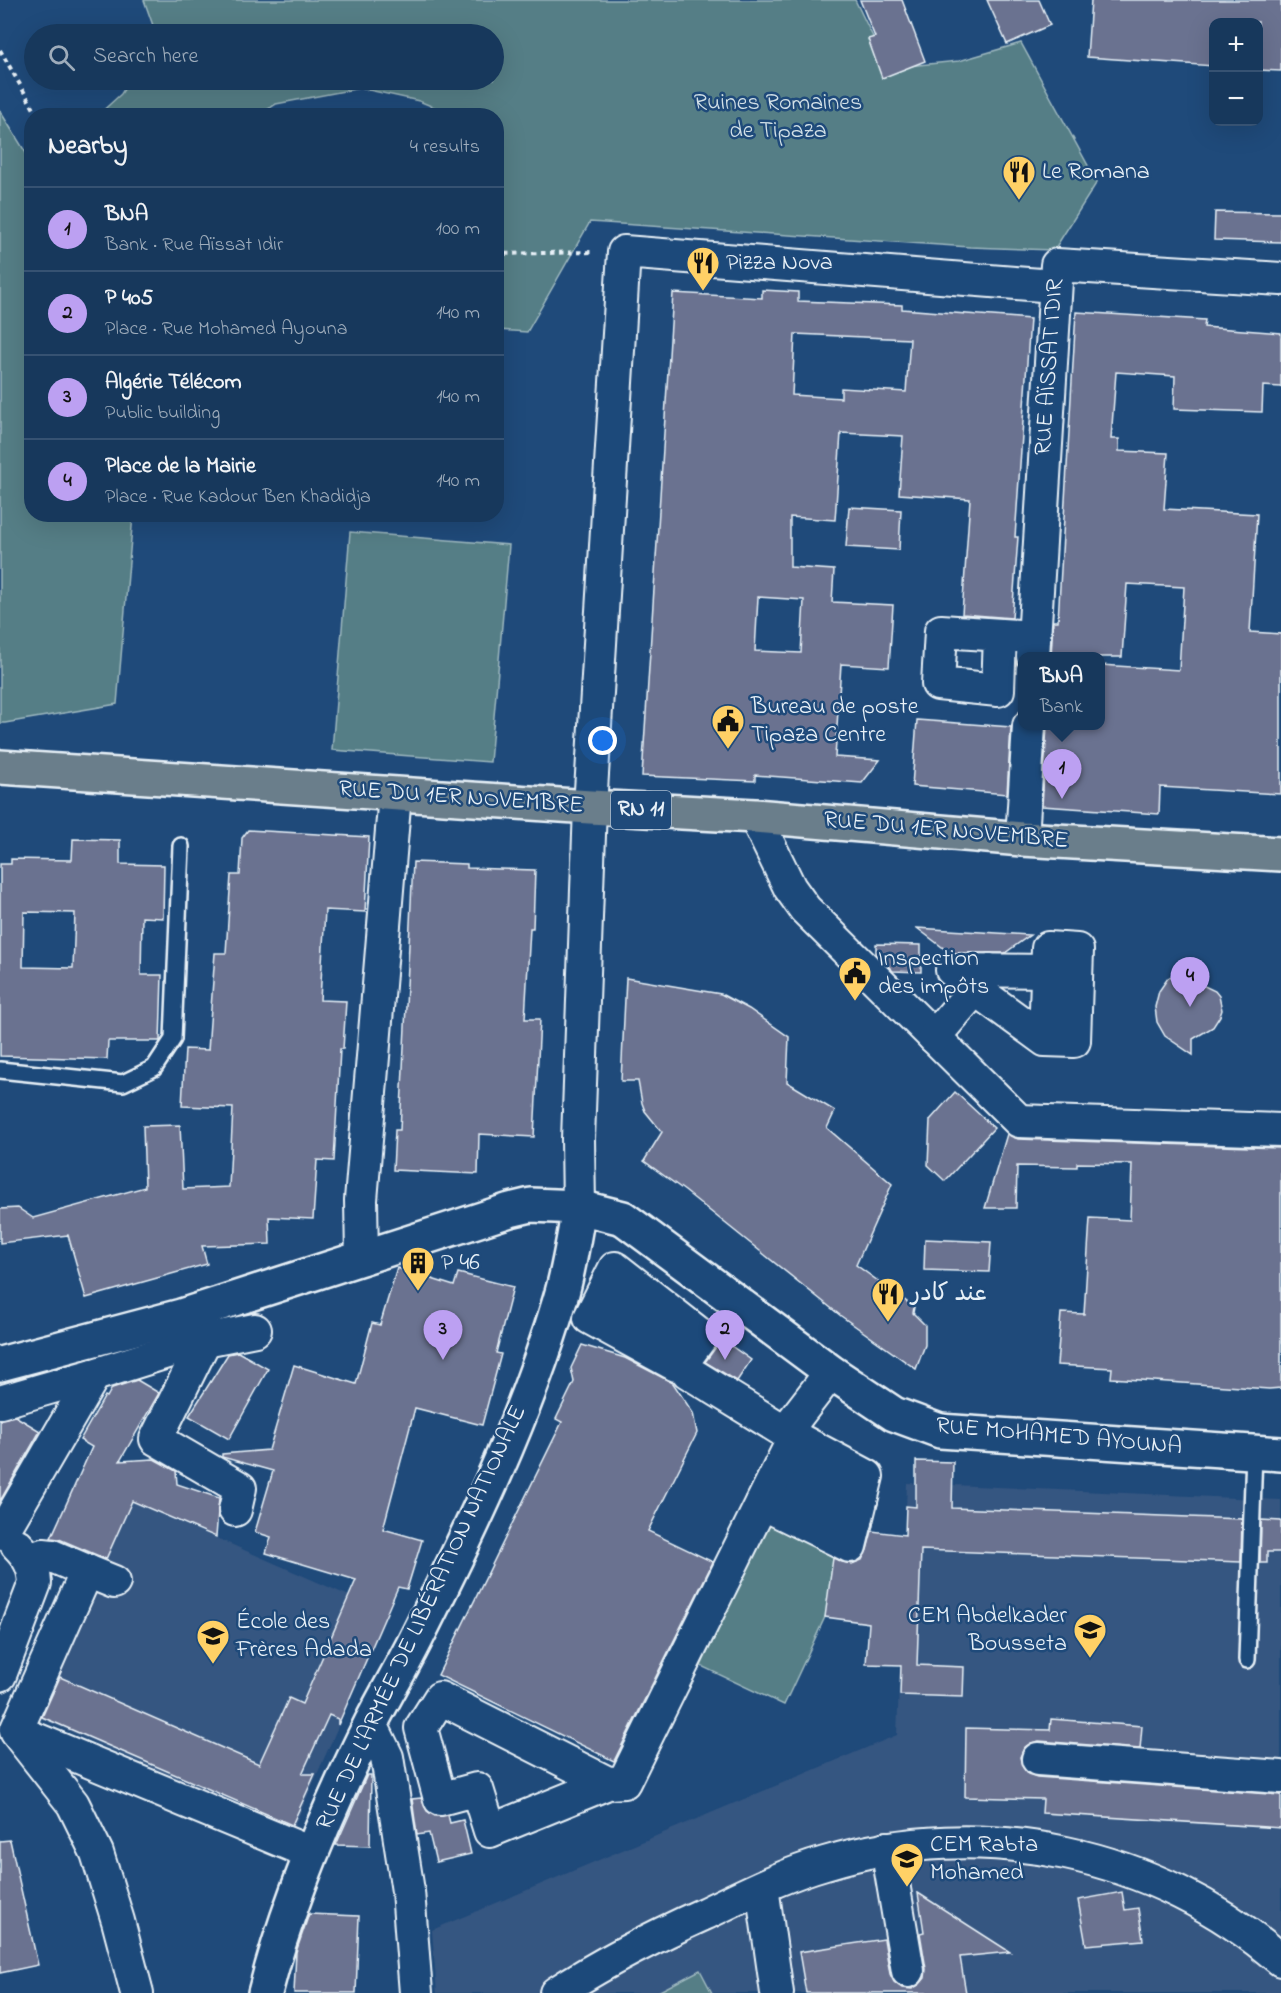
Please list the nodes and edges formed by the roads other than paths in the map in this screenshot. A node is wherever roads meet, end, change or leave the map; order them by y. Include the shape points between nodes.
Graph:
1 (1281, 279) edge
2 (1054, 286) junction
3 (1000, 635) dead end
4 (1033, 647) edge
5 (1029, 730) edge
6 (0, 767) edge
7 (394, 794) junction
8 (590, 807) junction
9 (755, 816) junction
10 (1022, 839) junction
11 (181, 846) dead end
12 (1281, 854) edge
13 (982, 980) junction
14 (934, 1037) junction
15 (0, 1070) edge
16 (1281, 1130) edge
17 (579, 1207) junction
18 (362, 1258) junction
19 (603, 1292) dead end
20 (255, 1330) dead end
21 (205, 1340) junction
22 (0, 1364) edge
23 (831, 1372) junction
24 (94, 1375) junction
25 (0, 1402) edge
26 (1268, 1453) edge
27 (778, 1470) junction
28 (235, 1510) dead end
29 (1, 1533) edge
30 (30, 1560) junction
31 (1247, 1660) dead end
32 (0, 1675) edge
33 (8, 1724) edge
34 (371, 1724) junction
35 (1038, 1760) dead end
36 (1281, 1777) edge
37 (608, 1783) junction
38 (887, 1848) junction
39 (311, 1853) junction
40 (762, 1887) junction
41 (1281, 1960) edge
42 (908, 1971) dead end
43 (137, 1993) edge
44 (265, 1993) edge
45 (416, 1993) edge
46 (556, 1993) edge
47 (777, 1993) edge

1 - 2 street, RUE AÏSSAT IDIR via 1057,265
2 - 4 street, RUE AÏSSAT IDIR
2 - 8 street via 624,252
3 - 4 street
5 - 10 street
6 - 7 main road, RUE DU 1ER NOVEMBRE / RN 11
7 - 8 main road, RUE DU 1ER NOVEMBRE / RN 11
7 - 18 street via 361,1200
8 - 9 main road, RUE DU 1ER NOVEMBRE / RN 11
8 - 17 street
9 - 10 main road, RUE DU 1ER NOVEMBRE / RN 11
9 - 14 street via 790,888 805,909
10 - 12 main road, RUE DU 1ER NOVEMBRE / RN 11
11 - 15 lane via 173,1039 154,1068 123,1083
13 - 13 street via 1047,971 1047,948 1077,950 1074,1041 1045,1040
13 - 14 street
14 - 16 street via 1019,1121
17 - 18 main road, RUE MOHAMED AYOUNA via 531,1205
17 - 23 main road, RUE MOHAMED AYOUNA via 623,1218
17 - 34 main road, RUE DE L'ARMÉE DE LIBÉRATION NATIONALE via 560,1298 521,1412 416,1639
18 - 22 main road, RUE MOHAMED AYOUNA via 182,1316
19 - 27 street via 677,1340 688,1372
20 - 21 street
21 - 24 street
21 - 28 street via 156,1439 240,1488
23 - 26 main road, RUE MOHAMED AYOUNA via 894,1414 940,1431
23 - 27 street via 794,1420
24 - 25 street
24 - 29 street
26 - 31 lane
27 - 27 street via 858,1511 850,1546
27 - 37 street via 624,1782
29 - 30 street
30 - 32 street via 35,1583
30 - 33 street via 52,1556 101,1576
33 - 39 street
33 - 43 street via 73,1804 98,1853
34 - 39 main road, RUE DE L'ARMÉE DE LIBÉRATION NATIONALE
34 - 45 street via 387,1757 408,1890
35 - 36 street
37 - 37 street via 440,1698 421,1728 440,1798 477,1789 490,1831
38 - 40 street via 825,1863
38 - 41 street via 982,1842 1045,1849 1107,1864 1195,1900
38 - 42 street
39 - 44 main road, RUE DE L'ARMÉE DE LIBÉRATION NATIONALE
40 - 46 street via 669,1930
40 - 47 street

